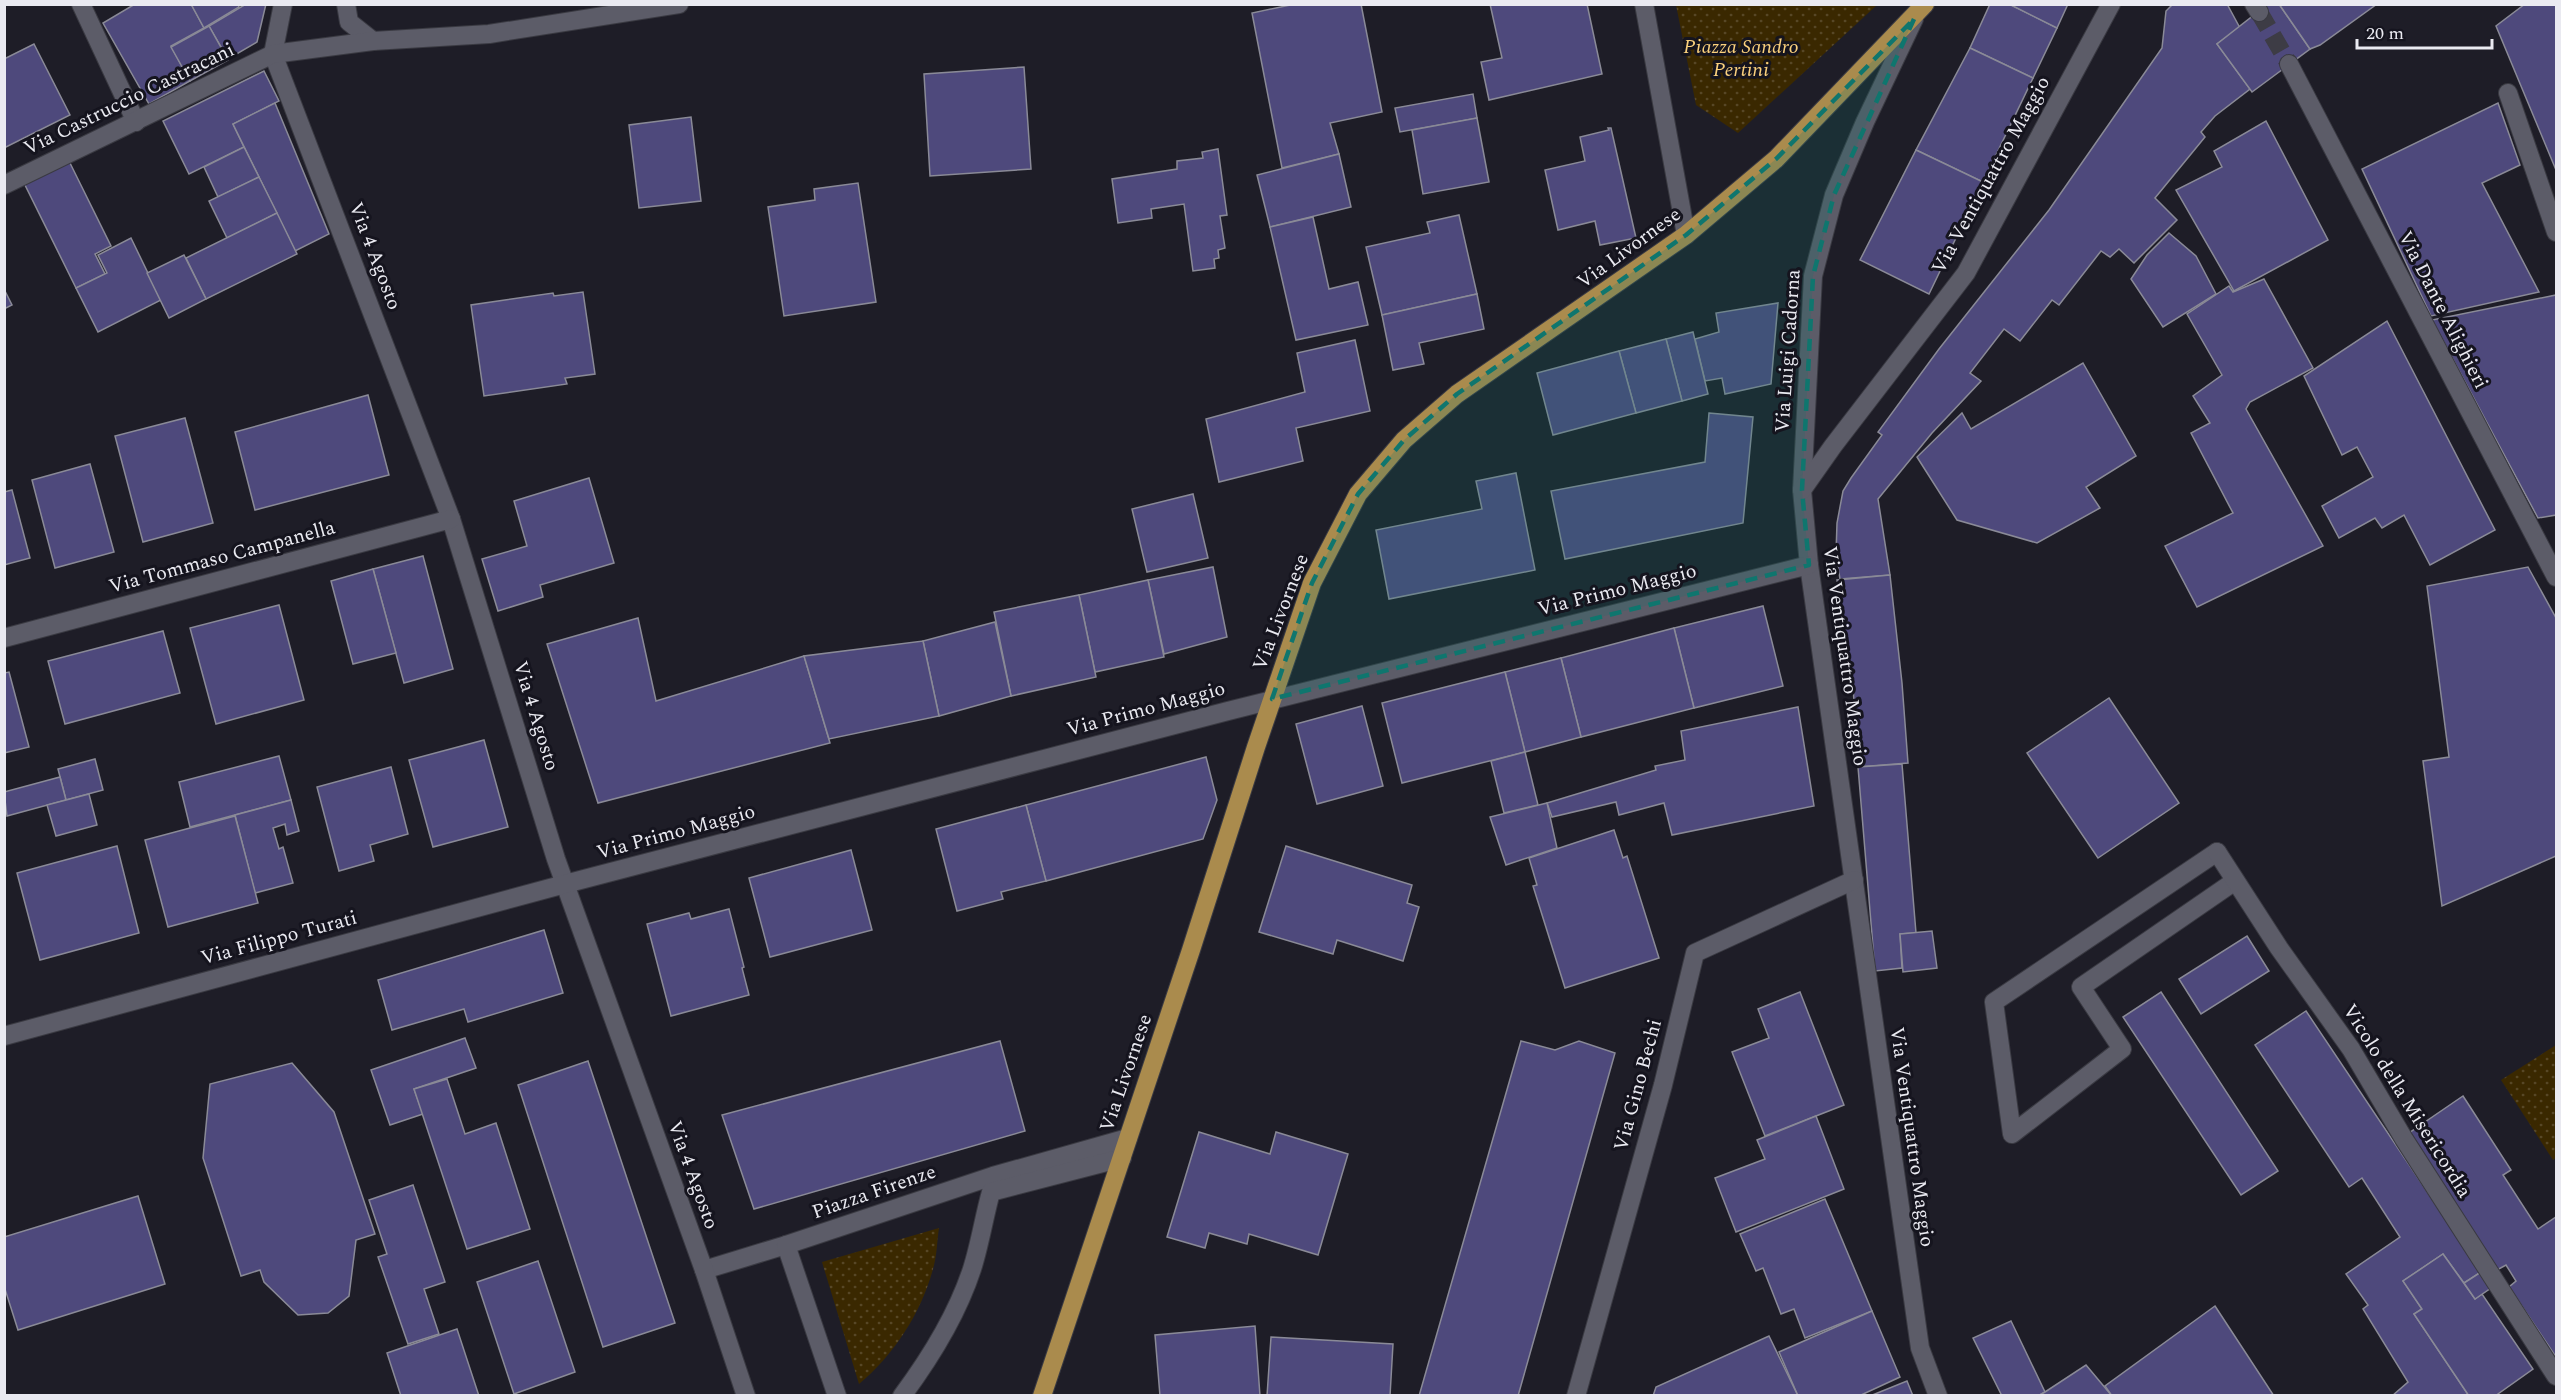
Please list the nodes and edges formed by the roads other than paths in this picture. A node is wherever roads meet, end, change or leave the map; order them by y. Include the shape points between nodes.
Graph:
1 (81, 4) edge
2 (282, 4) edge
3 (346, 4) edge
4 (678, 4) edge
5 (1644, 4) edge
6 (2111, 4) edge
7 (1919, 12) edge
8 (373, 41) junction
9 (273, 54) junction
10 (2289, 64) tunnel mouth
11 (2508, 93) dead end
12 (136, 122) junction
13 (4, 184) edge
14 (2556, 232) edge
15 (1686, 235) junction
16 (1802, 490) junction
17 (452, 519) junction
18 (1809, 565) junction
19 (2556, 577) edge
20 (4, 638) edge
21 (1272, 699) junction
22 (1854, 880) junction
23 (2235, 881) junction
24 (565, 884) junction
25 (4, 1036) edge
26 (1128, 1138) junction
27 (1122, 1158) junction
28 (786, 1245) junction
29 (704, 1270) junction
30 (2556, 1376) edge
31 (746, 1395) edge
32 (837, 1395) edge
33 (902, 1395) edge
34 (1042, 1395) edge
35 (1576, 1395) edge
36 (1938, 1395) edge

1 - 12 street
2 - 9 street
3 - 8 street via 349,22
4 - 8 street, Via Castruccio Castracani via 489,34
5 - 15 street
6 - 16 street, Via Ventiquattro Maggio via 1966,273
7 - 15 main road, Via Livornese via 1776,159
7 - 16 street, Via Luigi Cadorna via 1834,195 1813,276
8 - 9 street, Via Castruccio Castracani
9 - 12 street, Via Castruccio Castracani
9 - 17 street, Via 4 Agosto
10 - 19 street, Via Dante Alighieri
11 - 14 street
12 - 13 street, Via Castruccio Castracani
15 - 21 main road, Via Livornese via 1457,394 1404,440 1358,494 1312,583
16 - 18 street, Via Ventiquattro Maggio
17 - 20 street, Via Tommaso Campanella
17 - 24 street, Via 4 Agosto
18 - 21 street, Via Primo Maggio
18 - 22 street, Via Ventiquattro Maggio
21 - 24 street, Via Primo Maggio
21 - 26 main road, Via Livornese
22 - 35 street, Via Gino Bechi via 1695,953
22 - 36 street, Via Ventiquattro Maggio via 1920,1348
23 - 23 street, Vicolo della Misericordia via 2217,852 1994,1002 2012,1134 2122,1049 2081,987
23 - 30 street, Vicolo della Misericordia via 2351,1049
24 - 25 street, Via Filippo Turati
24 - 29 street, Via 4 Agosto
26 - 27 main road, Via Livornese
26 - 28 street, Piazza Firenze via 993,1176
27 - 33 street via 991,1192 972,1268 949,1323 923,1369
27 - 34 main road, Via Livornese
28 - 29 street, Piazza Firenze
28 - 32 street
29 - 31 street, Via 4 Agosto

